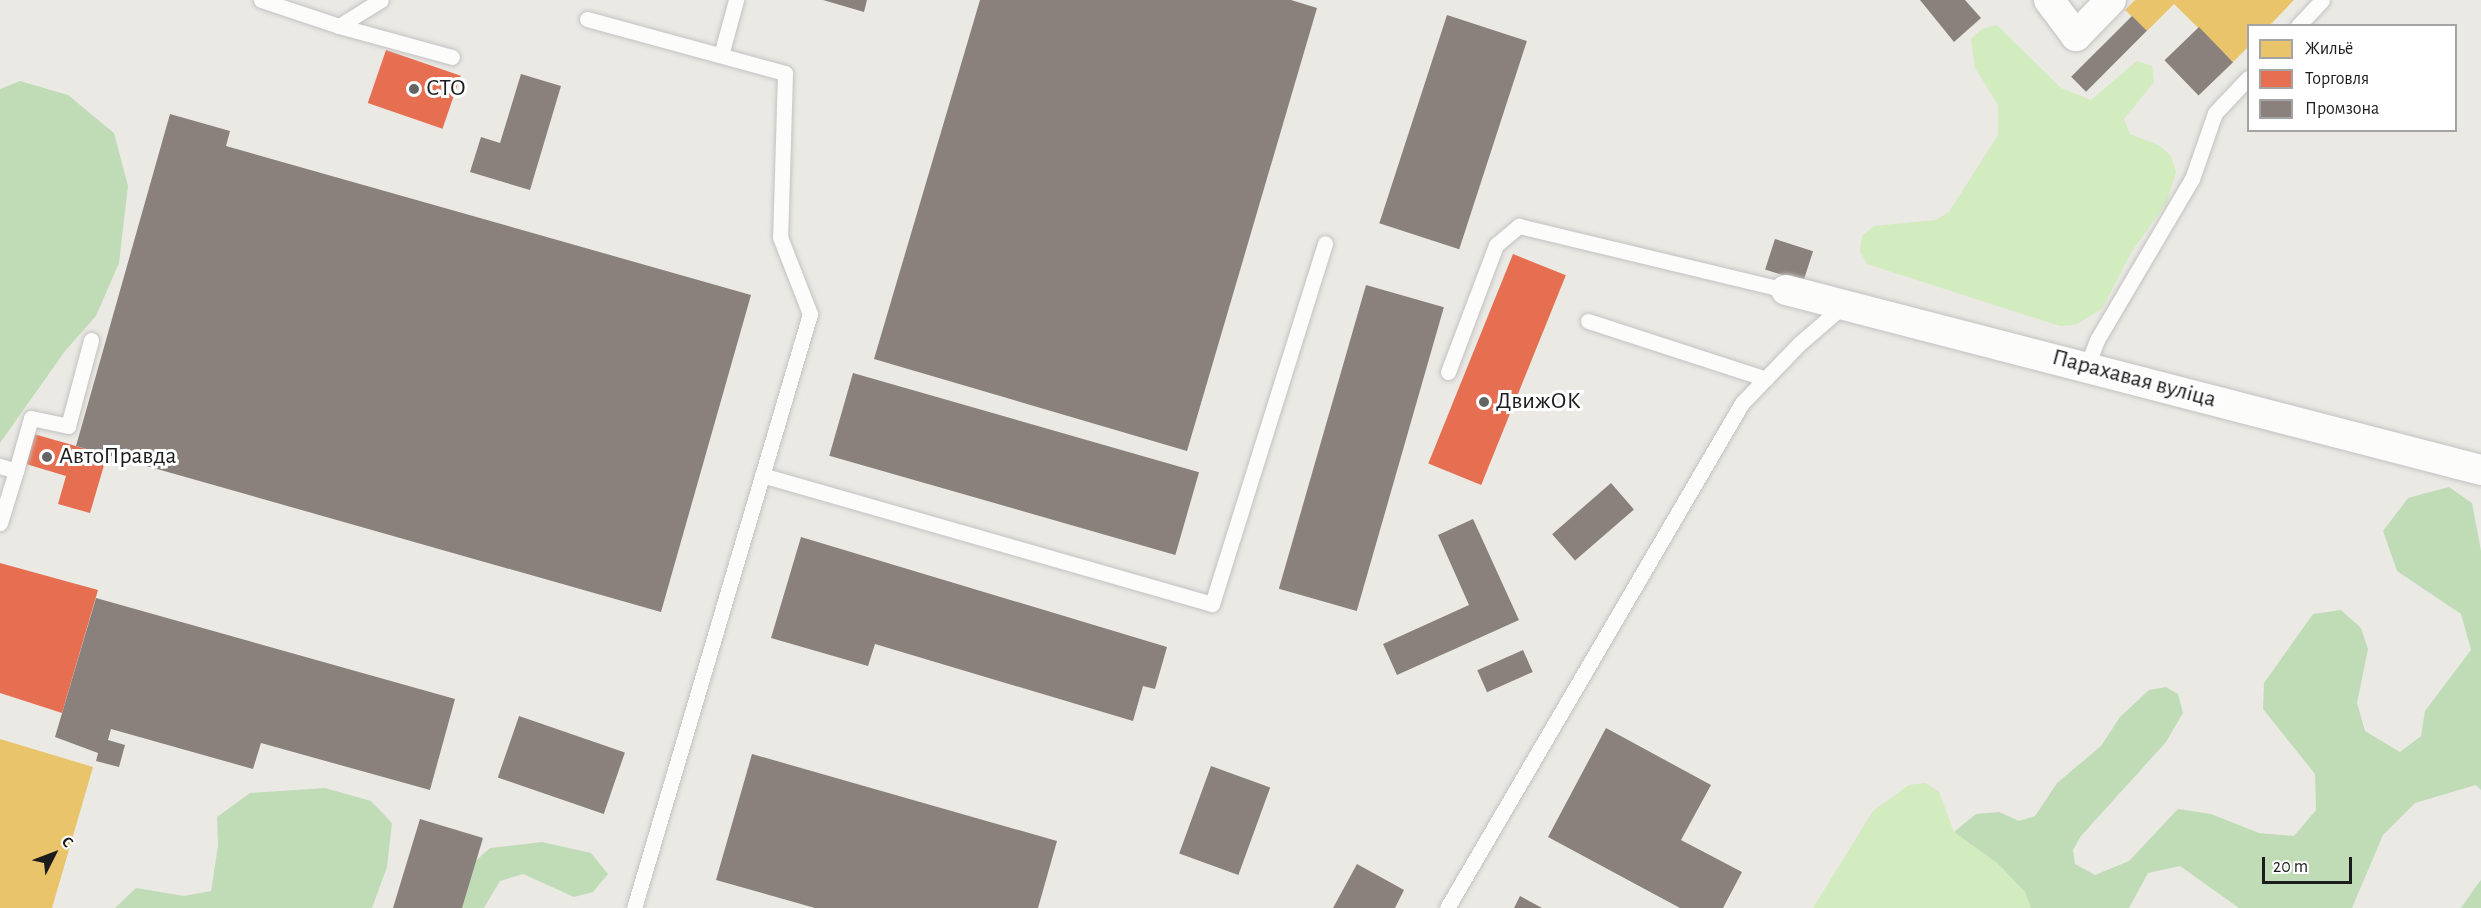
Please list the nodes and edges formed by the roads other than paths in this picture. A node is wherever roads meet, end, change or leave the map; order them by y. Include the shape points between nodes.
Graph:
1 (261, 0) edge
2 (381, 0) edge
3 (736, 0) edge
4 (2049, 0) edge
5 (2111, 0) edge
6 (2322, 0) edge
7 (587, 19) dead end
8 (2300, 24) edge
9 (339, 26) junction
10 (721, 55) junction
11 (452, 57) dead end
12 (2247, 79) edge
13 (1325, 243) dead end
14 (1786, 290) joint
15 (1847, 303) junction
16 (1588, 321) dead end
17 (91, 340) dead end
18 (2087, 366) junction
19 (1448, 372) dead end
20 (1766, 379) junction
21 (0, 466) edge
22 (2481, 470) edge
23 (16, 471) junction
24 (762, 475) junction
25 (0, 523) edge
26 (634, 908) edge
27 (1447, 908) edge

1 - 9 lane
2 - 9 lane
3 - 10 lane
4 - 5 street via 2076,36
6 - 8 lane
7 - 10 lane
9 - 11 lane
10 - 24 lane via 785,73 780,237 810,314
12 - 18 lane via 2215,113 2192,179 2097,340
13 - 24 lane via 1212,604
14 - 15 street, Парахавая вуліца
14 - 19 lane via 1519,226 1496,245
15 - 18 street, Парахавая вуліца
15 - 20 lane
16 - 20 lane
17 - 23 lane via 68,426 31,418
18 - 22 street, Парахавая вуліца
20 - 27 lane via 1742,403
21 - 23 lane
23 - 25 lane
24 - 26 lane

